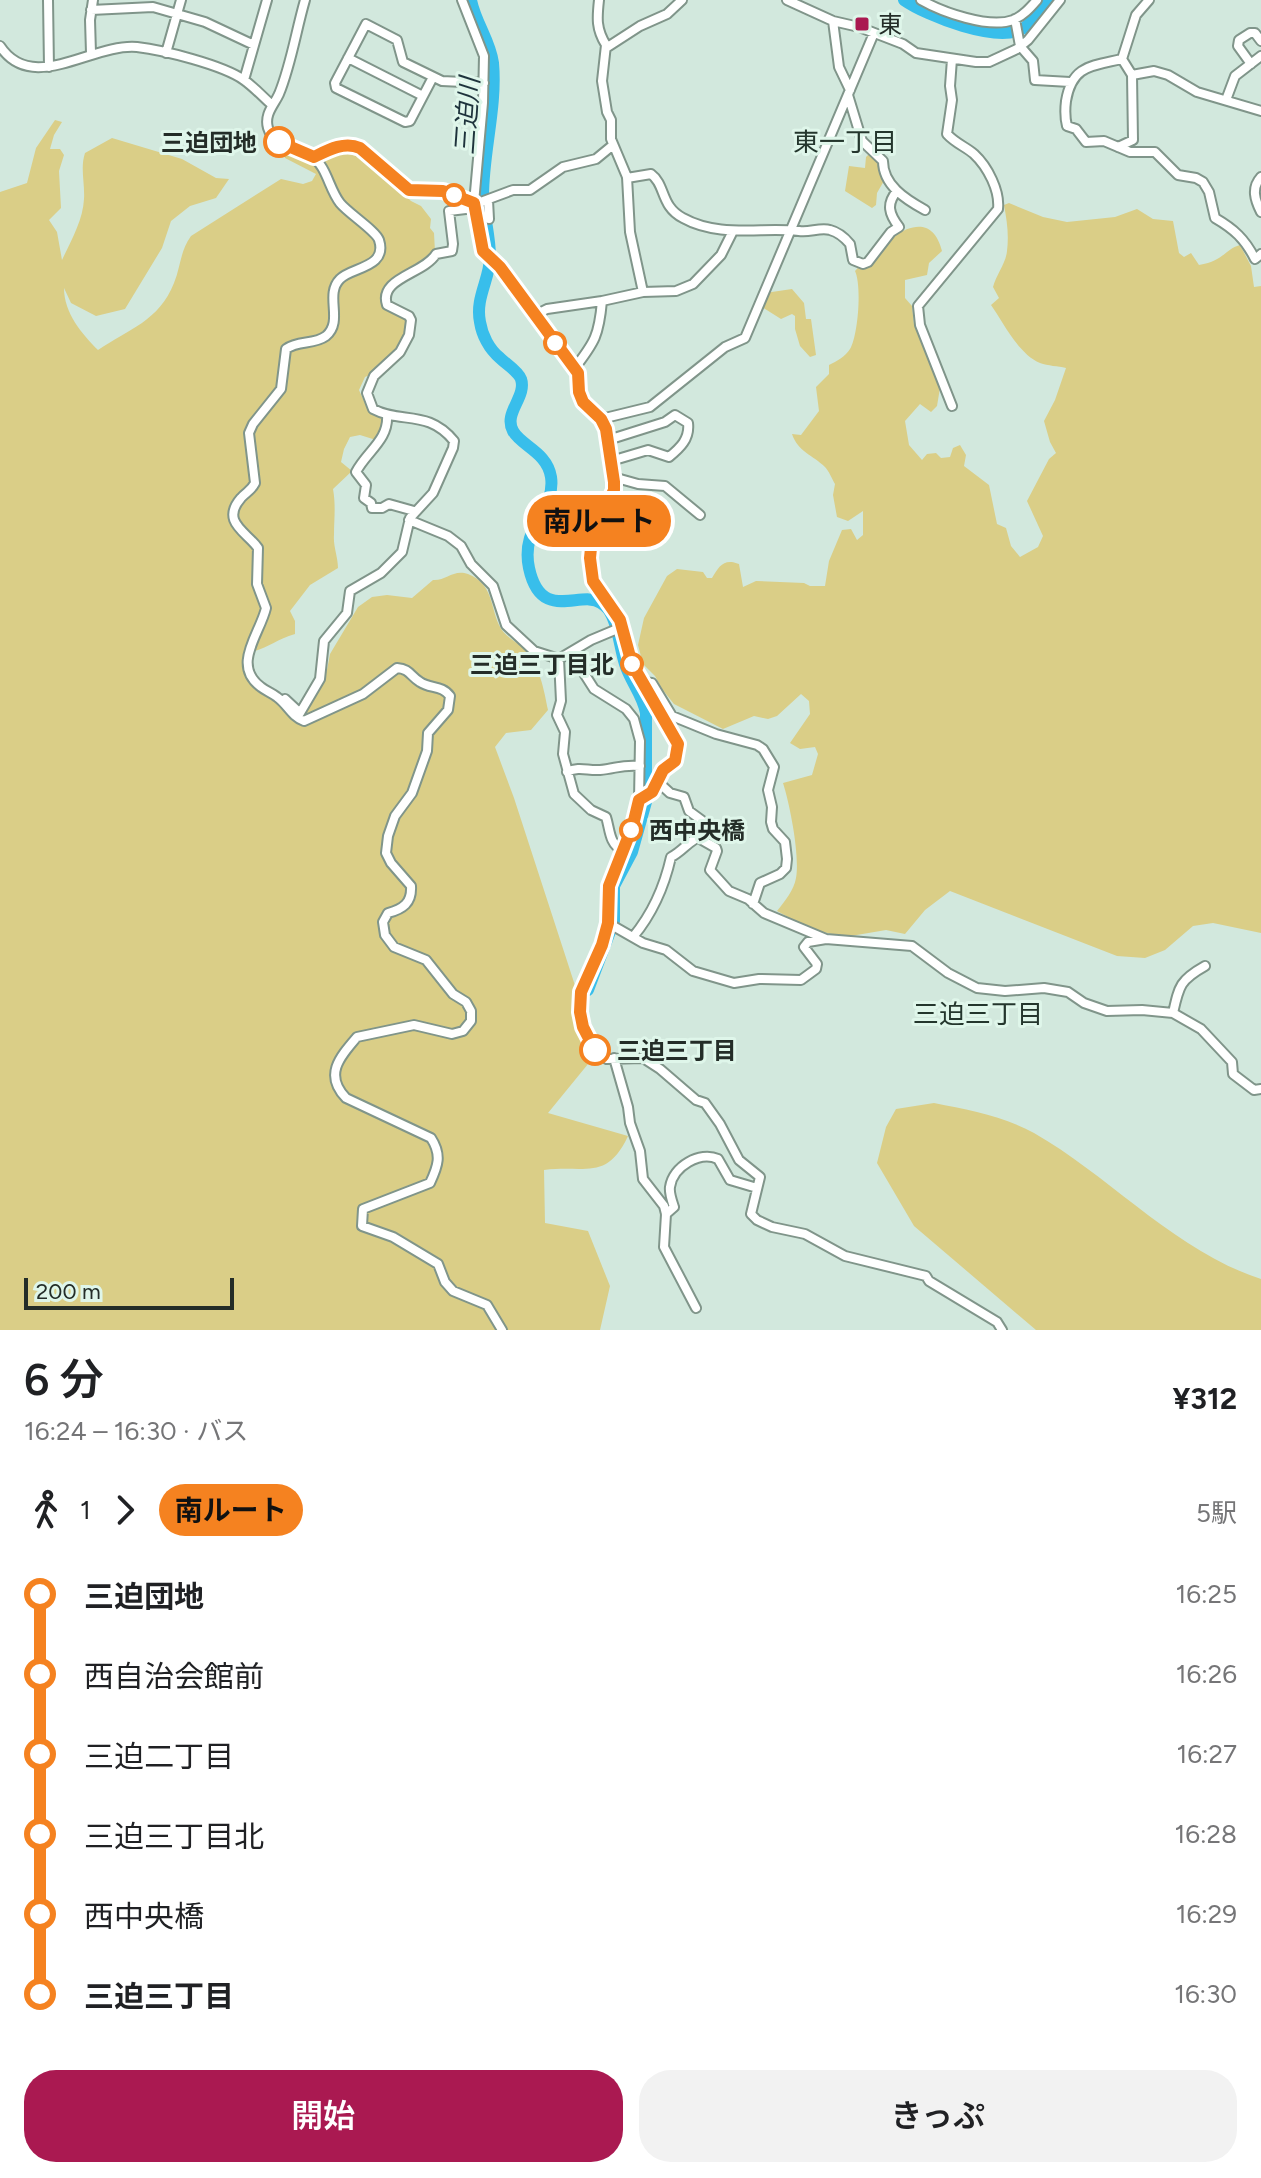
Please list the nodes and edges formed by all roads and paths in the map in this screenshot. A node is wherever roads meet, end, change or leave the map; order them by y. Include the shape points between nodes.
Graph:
1 (48, 0) edge
2 (181, 0) edge
3 (267, 0) edge
4 (305, 0) edge
5 (462, 0) edge
6 (599, 0) edge
7 (682, 0) edge
8 (787, 0) edge
9 (921, 0) edge
10 (1037, 0) edge
11 (1060, 0) edge
12 (1149, 0) edge
13 (92, 5) edge
14 (177, 14) junction
15 (833, 21) junction
16 (1015, 22) junction
17 (874, 33) junction
18 (1019, 41) junction
19 (1261, 41) edge
20 (254, 45) junction
21 (0, 46) edge
22 (606, 48) junction
23 (91, 53) junction
24 (166, 53) junction
25 (1261, 56) edge
26 (348, 58) junction
27 (952, 59) junction
28 (1122, 59) junction
29 (1251, 64) junction
30 (49, 67) junction
31 (1132, 75) junction
32 (433, 77) junction
33 (244, 80) junction
34 (1070, 82) junction
35 (484, 83) junction
36 (849, 92) junction
37 (423, 96) junction
38 (1226, 100) junction
39 (272, 105) junction
40 (1261, 111) edge
41 (613, 145) junction
42 (1118, 147) junction
43 (314, 157) junction
44 (1261, 177) edge
45 (627, 178) junction
46 (897, 191) junction
47 (447, 193) junction
48 (488, 200) junction
49 (475, 205) junction
50 (925, 210) dead end
51 (449, 211) junction
52 (1261, 212) edge
53 (489, 219) dead end
54 (791, 229) junction
55 (733, 231) junction
56 (1261, 254) edge
57 (643, 292) junction
58 (602, 301) junction
59 (535, 315) junction
60 (574, 369) junction
61 (952, 406) dead end
62 (387, 415) junction
63 (601, 419) junction
64 (608, 440) junction
65 (611, 461) junction
66 (613, 477) junction
67 (412, 515) junction
68 (700, 515) dead end
69 (618, 628) junction
70 (571, 653) junction
71 (559, 659) junction
72 (643, 682) junction
73 (281, 699) junction
74 (640, 766) junction
75 (567, 772) junction
76 (658, 782) junction
77 (645, 796) junction
78 (702, 836) junction
79 (622, 850) junction
80 (753, 904) junction
81 (611, 925) junction
82 (633, 937) junction
83 (826, 939) junction
84 (1205, 966) dead end
85 (1173, 1013) junction
86 (614, 1058) junction
87 (1261, 1089) edge
88 (757, 1188) junction
89 (666, 1214) junction
90 (696, 1308) dead end
91 (502, 1330) edge
92 (1002, 1330) edge

1 - 30 street
2 - 14 street
3 - 20 street
4 - 39 street
5 - 35 street via 482,48
6 - 22 street via 597,23
7 - 22 street
8 - 15 street
9 - 16 street via 990,22
10 - 16 street
11 - 18 street
12 - 28 street via 1136,15
13 - 14 street via 153,7
13 - 23 street
14 - 20 street
14 - 24 street
15 - 17 street
15 - 36 street via 839,67
16 - 18 street
17 - 27 street via 916,53
17 - 36 street
18 - 27 street via 989,62
18 - 34 street via 1033,61 1035,80
19 - 29 street via 1255,33 1239,40
20 - 33 street
21 - 30 street via 22,66
22 - 41 street via 602,81
23 - 24 street via 127,47
23 - 30 street
24 - 33 street
25 - 29 street
26 - 32 street via 366,24 397,40 403,62
26 - 37 street
26 - 37 street via 336,88 405,122
27 - 61 street via 947,134 982,162 999,201 998,209 918,306 920,325
28 - 31 street
28 - 34 street via 1097,64
29 - 38 street via 1235,76
31 - 38 street via 1154,71
31 - 42 street via 1133,140
32 - 35 street
32 - 37 street
33 - 39 street
34 - 42 street via 1067,126 1086,142
35 - 49 street
36 - 46 street via 861,138 883,161 883,173
36 - 54 street
38 - 40 street
39 - 43 street via 267,119 273,136
41 - 45 street
41 - 48 street via 596,159 563,167 530,190
42 - 56 street via 1155,152 1178,175 1203,182 1215,218 1242,238 1255,259
43 - 47 street via 352,145 409,190
43 - 73 street via 338,200 380,245 373,262 337,282 332,329 286,349 281,389 249,433 255,483 234,515 236,527 258,548 257,584 266,608 249,647 248,665 251,677
44 - 52 street via 1254,195
45 - 55 street via 651,174 666,203 682,218
45 - 57 street
46 - 50 street
46 - 54 street via 889,211 899,227 863,264 853,260 850,244 834,231
47 - 49 street
47 - 51 street
48 - 49 street
48 - 53 street
49 - 51 street
49 - 59 street via 479,241
51 - 62 street via 452,251 436,254 385,294 389,308 411,320 404,346 368,388 371,405
54 - 55 street
54 - 63 street via 745,338 725,347 650,407
55 - 57 street via 721,255 693,284 676,291
57 - 58 street
58 - 59 street
58 - 60 street via 592,347
59 - 60 street
60 - 63 street via 583,402
62 - 67 street via 376,449 356,472 372,508 389,504
62 - 67 street via 425,421 454,441 433,493
63 - 64 street
64 - 65 street
64 - 65 street via 675,415 688,423 683,445 669,457 648,450
65 - 66 street
66 - 68 street via 665,486
66 - 69 street via 614,490 592,538 590,563
67 - 71 street via 461,546 493,586 506,625 534,651
67 - 73 street via 406,543 395,560 350,591 347,613 324,641 320,679 300,713
69 - 70 street
69 - 72 street
70 - 71 street
70 - 74 street via 594,689 634,719
71 - 75 street via 557,715 565,732
72 - 76 street via 678,744 675,761
72 - 80 street via 652,683 672,716 757,745 774,767 768,790 771,822 785,842 786,868 760,883
73 - 91 street via 295,717 309,721 402,668 450,696 448,710 428,733 412,793 388,836 386,853 411,886 411,897 383,922 394,947 426,960 466,1002 471,1021 452,1034 414,1025 357,1037 333,1078 346,1098 431,1138 438,1149 430,1183 363,1209 362,1226 393,1237 438,1264 453,1291 487,1305
74 - 75 street via 577,767
74 - 77 street
75 - 79 street via 574,794 606,817 611,838
76 - 77 street
76 - 78 street via 684,797 689,811 704,822
77 - 79 street
78 - 80 street via 717,851 710,863 712,874
78 - 82 street via 671,857 658,899
79 - 81 street via 609,886
80 - 83 street
81 - 82 street
81 - 86 street via 581,992 580,1012 597,1053
82 - 83 street via 666,950 693,971 734,983 808,978 817,964 804,944
83 - 85 street via 912,946 977,988 1044,988 1068,992 1107,1011
84 - 85 street via 1185,978
85 - 87 street via 1201,1029 1232,1062 1239,1080
86 - 88 street via 643,1058 705,1103 739,1160 757,1172
86 - 89 street via 643,1179
88 - 89 street via 730,1180 718,1159 701,1156 674,1176 669,1189 674,1207
88 - 92 street via 751,1207 757,1220 805,1234 845,1256 926,1276
89 - 90 street via 664,1247

